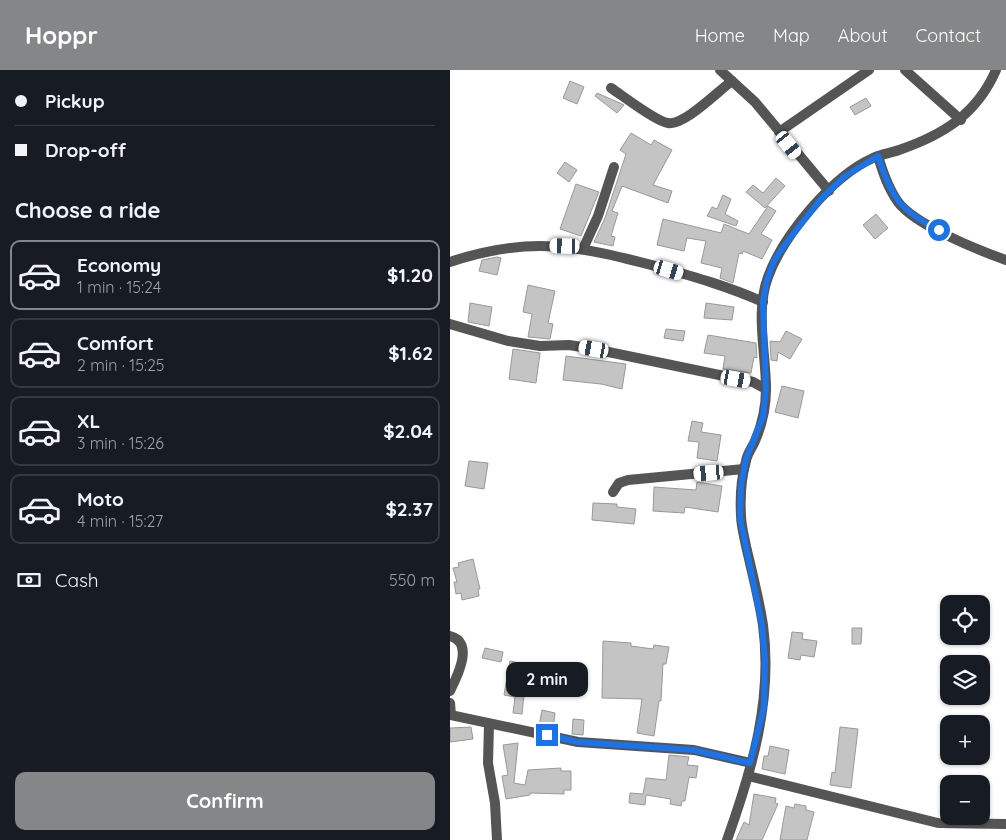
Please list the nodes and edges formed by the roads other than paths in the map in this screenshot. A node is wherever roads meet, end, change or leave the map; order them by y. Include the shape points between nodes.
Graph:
1 (720, 70) edge
2 (868, 70) edge
3 (905, 70) edge
4 (996, 70) edge
5 (732, 81) junction
6 (611, 88) dead end
7 (961, 120) junction
8 (779, 132) junction
9 (878, 156) junction
10 (614, 167) dead end
11 (829, 191) junction
12 (583, 249) junction
13 (1006, 260) edge
14 (450, 262) edge
15 (763, 302) junction
16 (450, 324) edge
17 (766, 389) junction
18 (744, 469) junction
19 (613, 492) dead end
20 (450, 636) edge
21 (450, 691) edge
22 (450, 703) edge
23 (451, 715) edge
24 (488, 724) junction
25 (750, 763) junction
26 (748, 776) junction
27 (1006, 824) edge
28 (497, 840) edge
29 (727, 840) edge

1 - 5 street
2 - 8 street
3 - 7 street
4 - 7 street
5 - 6 street via 688,118 676,124 662,121
5 - 8 street via 755,102
7 - 9 street via 901,150
8 - 11 street
9 - 11 street via 844,177
9 - 13 street via 887,184 899,204 925,223 982,252
10 - 12 street
11 - 15 street via 774,261
12 - 14 street via 534,245 477,253
12 - 15 street via 731,288
15 - 17 street
16 - 17 street via 508,341 540,346 569,344 753,382
17 - 18 street via 763,417
18 - 19 street via 628,480 619,483
18 - 25 street via 740,518 762,625 765,660 764,707
20 - 21 street via 461,643 463,654
22 - 23 street
23 - 24 street
24 - 25 street via 578,742 694,750
24 - 28 street via 488,763
25 - 26 street
26 - 27 street via 938,823
26 - 29 street

